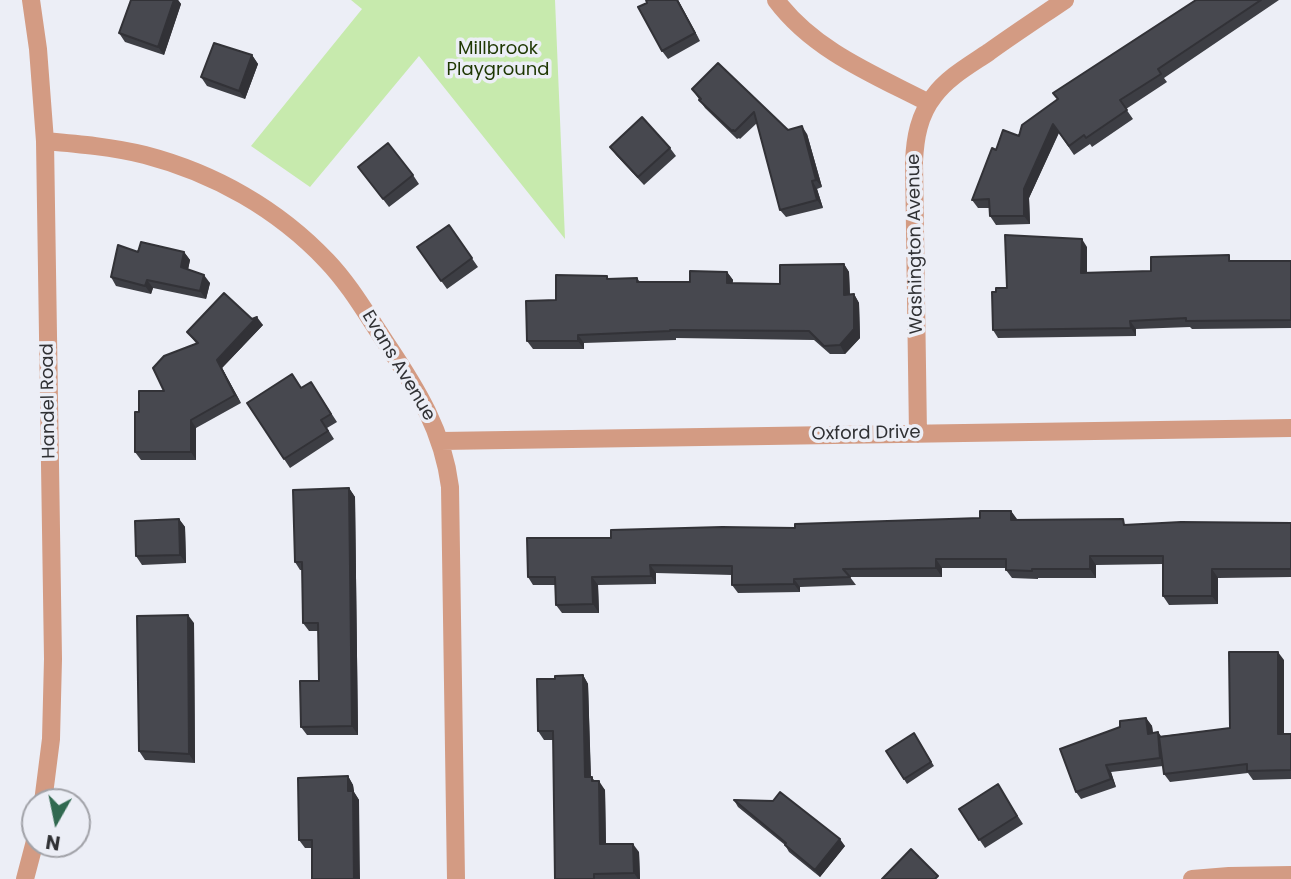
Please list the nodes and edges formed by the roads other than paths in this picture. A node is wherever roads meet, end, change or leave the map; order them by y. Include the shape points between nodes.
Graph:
1 (31, 0) edge
2 (776, 0) edge
3 (1065, 0) edge
4 (929, 103) junction
5 (45, 141) junction
6 (1291, 428) edge
7 (918, 434) junction
8 (440, 441) junction
9 (45, 788) edge
10 (30, 858) edge
11 (1291, 875) edge
12 (24, 879) edge
13 (456, 879) edge
14 (1192, 879) edge

1 - 5 street, Handel Road
2 - 4 street via 794,21 837,55
3 - 4 street, Washington Avenue via 955,75
4 - 7 street, Washington Avenue via 914,146
5 - 8 street, Evans Avenue via 113,149 173,163 232,187 299,233 347,285 415,387
5 - 9 street, Handel Road via 54,659
6 - 7 street, Oxford Drive
7 - 8 street, Oxford Drive
8 - 13 street, Evans Avenue via 450,500
10 - 12 street
11 - 14 street

